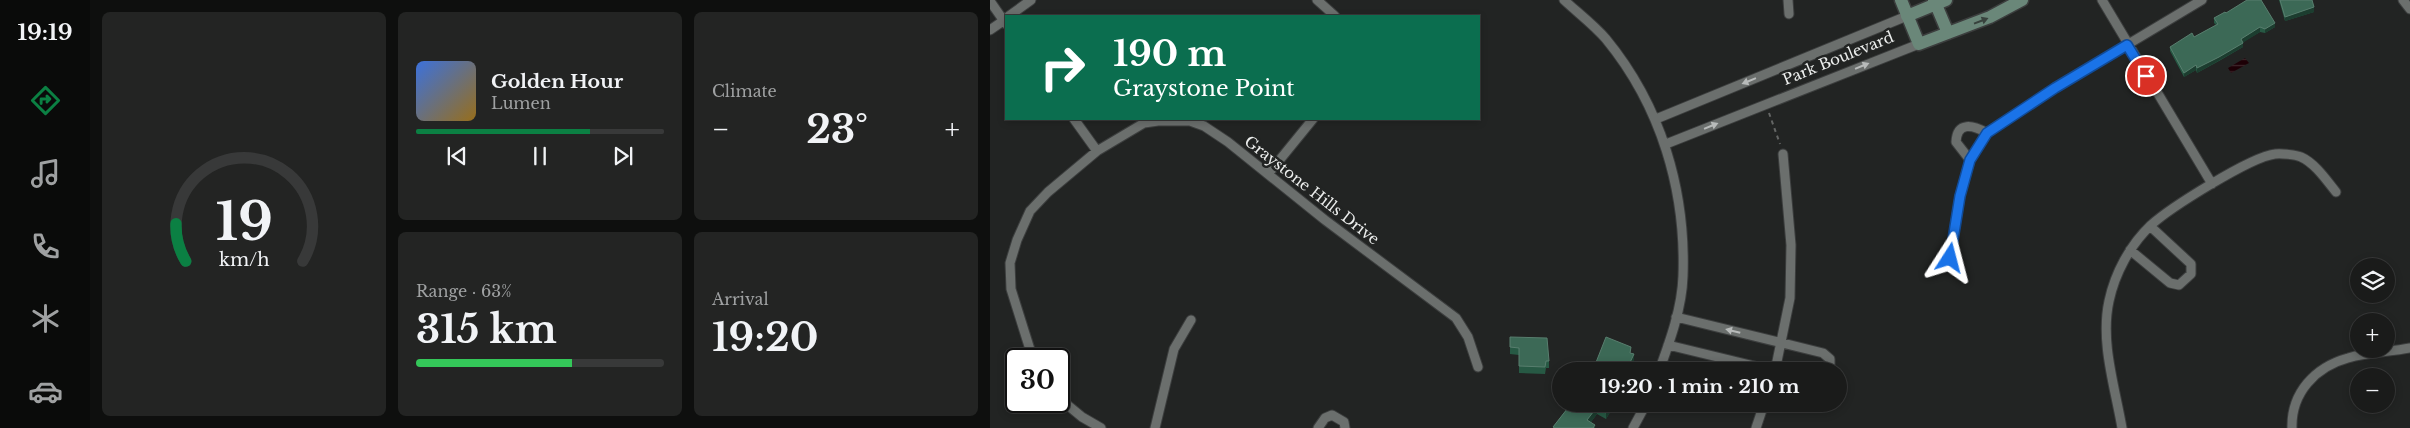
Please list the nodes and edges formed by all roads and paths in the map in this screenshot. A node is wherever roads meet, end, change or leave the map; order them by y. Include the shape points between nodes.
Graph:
1 (1031, 0) edge
2 (1317, 0) edge
3 (1564, 0) edge
4 (1788, 0) edge
5 (1900, 0) edge
6 (2022, 0) edge
7 (2102, 0) edge
8 (2202, 0) edge
9 (2403, 0) edge
10 (990, 1) edge
11 (1938, 1) edge
12 (2410, 9) edge
13 (1789, 14) dead end
14 (1012, 15) edge
15 (1334, 15) edge
16 (1907, 16) junction
17 (1005, 19) edge
18 (1005, 21) edge
19 (990, 30) edge
20 (1948, 33) junction
21 (1919, 44) junction
22 (2127, 45) junction
23 (1766, 104) junction
24 (1656, 119) junction
25 (1075, 120) edge
26 (1312, 120) edge
27 (1987, 133) junction
28 (1666, 144) junction
29 (1097, 151) junction
30 (1783, 154) joint
31 (1970, 160) junction
32 (1269, 173) junction
33 (2212, 184) junction
34 (2336, 192) dead end
35 (2150, 226) junction
36 (2130, 250) junction
37 (1950, 258) dead end
38 (1676, 318) junction
39 (1191, 320) dead end
40 (1780, 342) junction
41 (1668, 345) junction
42 (1030, 348) edge
43 (2410, 348) edge
44 (1663, 362) edge
45 (1738, 362) edge
46 (1777, 362) edge
47 (1830, 362) edge
48 (1478, 367) dead end
49 (1070, 407) edge
50 (1642, 412) edge
51 (1761, 412) edge
52 (1101, 428) edge
53 (1155, 428) edge
54 (1318, 428) edge
55 (1345, 428) edge
56 (1633, 428) edge
57 (1756, 428) edge
58 (2122, 428) edge
59 (2292, 428) edge

1 - 14 street
2 - 15 street
3 - 24 street via 1605,38 1632,76
4 - 13 street
5 - 16 street
20 -> 6 street, Park Boulevard
7 - 22 street
8 - 22 street
9 - 12 street
10 - 17 street
11 - 16 street, Park Boulevard
11 - 20 street
16 - 21 street
16 -> 24 street, Park Boulevard
18 - 19 street
20 - 21 street, Park Boulevard
23 -> 21 street, Park Boulevard
22 - 27 street
22 - 33 street
28 -> 23 street, Park Boulevard
23 - 30 path
24 - 28 street
25 - 29 street
26 - 32 street
27 - 31 street
27 - 31 street via 1969,126 1958,130 1956,142
28 - 38 street via 1680,208 1683,277
29 - 32 street, Graystone Hills Drive via 1144,123 1190,121 1204,126
29 - 42 street, Graystone Hills Drive via 1030,211 1017,240 1010,263 1011,289
30 - 40 street via 1791,245 1790,298
31 - 37 street via 1960,196
32 - 48 street, Graystone Hills Drive via 1325,220 1456,318 1468,337
33 - 34 street via 2254,161 2275,154 2301,157
33 - 35 street
35 - 36 street
35 - 36 street via 2191,264 2188,278 2179,285 2170,283
36 - 58 street via 2123,260 2109,300 2106,338
40 -> 38 street
38 - 41 street
39 - 53 street via 1174,349
40 - 46 street
40 - 47 street via 1823,353
41 - 44 street
41 - 45 street
43 - 59 street via 2348,358 2320,370 2300,389 2291,415
49 - 52 street
50 - 56 street
51 - 57 street
54 - 55 street via 1319,423 1332,415 1344,422

